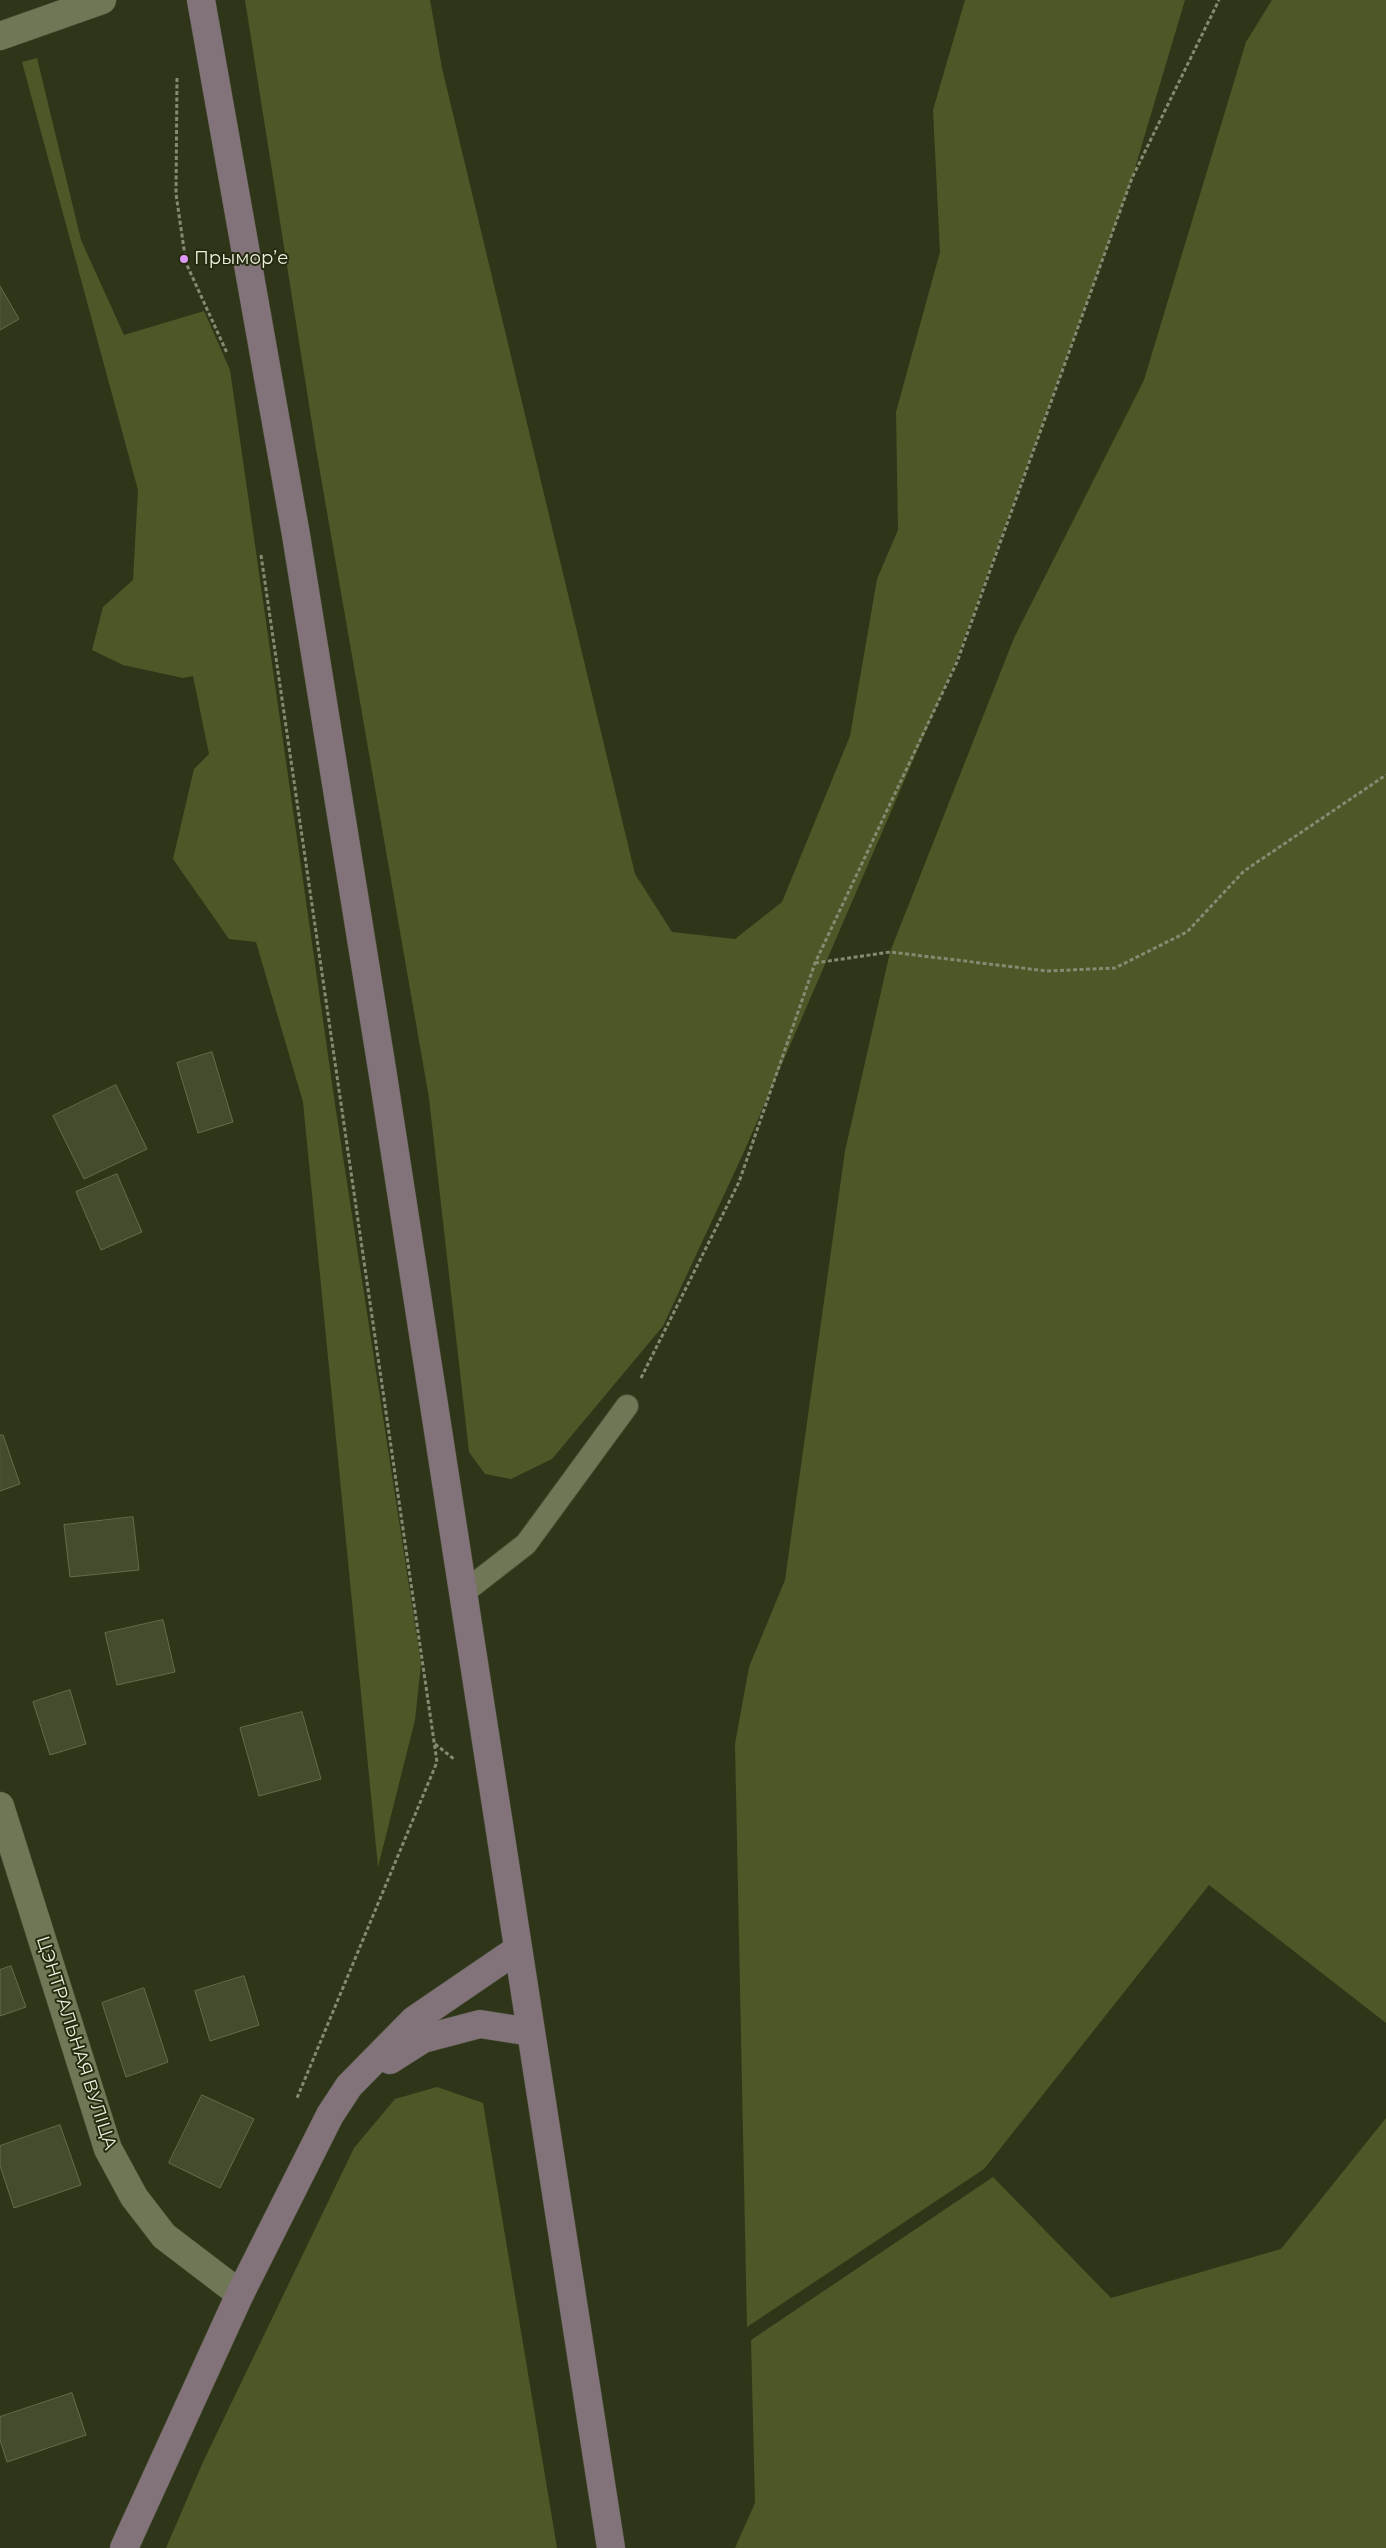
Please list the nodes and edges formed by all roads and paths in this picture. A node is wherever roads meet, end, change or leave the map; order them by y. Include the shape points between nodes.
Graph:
1 (102, 0) edge
2 (201, 0) edge
3 (1219, 0) edge
4 (0, 36) edge
5 (177, 77) dead end
6 (230, 361) dead end
7 (260, 547) dead end
8 (1386, 775) edge
9 (815, 963) junction
10 (627, 1406) joint
11 (463, 1593) junction
12 (0, 1806) edge
13 (518, 1949) junction
14 (531, 2032) junction
15 (349, 2086) junction
16 (294, 2106) dead end
17 (240, 2294) junction
18 (124, 2548) edge
19 (611, 2548) edge

1 - 4 street
2 - 11 main road via 296,536
3 - 9 path via 1132,178 957,662
5 - 6 path via 176,194 186,263
7 - 16 path via 437,1762
8 - 9 path via 1244,871 1187,932 1115,968 1047,971 890,952
9 - 10 path via 738,1182
10 - 11 lane via 526,1544
11 - 13 main road
12 - 17 street, ЦЭНТРАЛЬНАЯ ВУЛІЦА via 108,2149 134,2197 164,2236
13 - 14 main road
13 - 15 main road via 414,2020
14 - 15 main road via 480,2024 423,2039
14 - 19 main road
15 - 17 main road via 330,2116
17 - 18 main road

